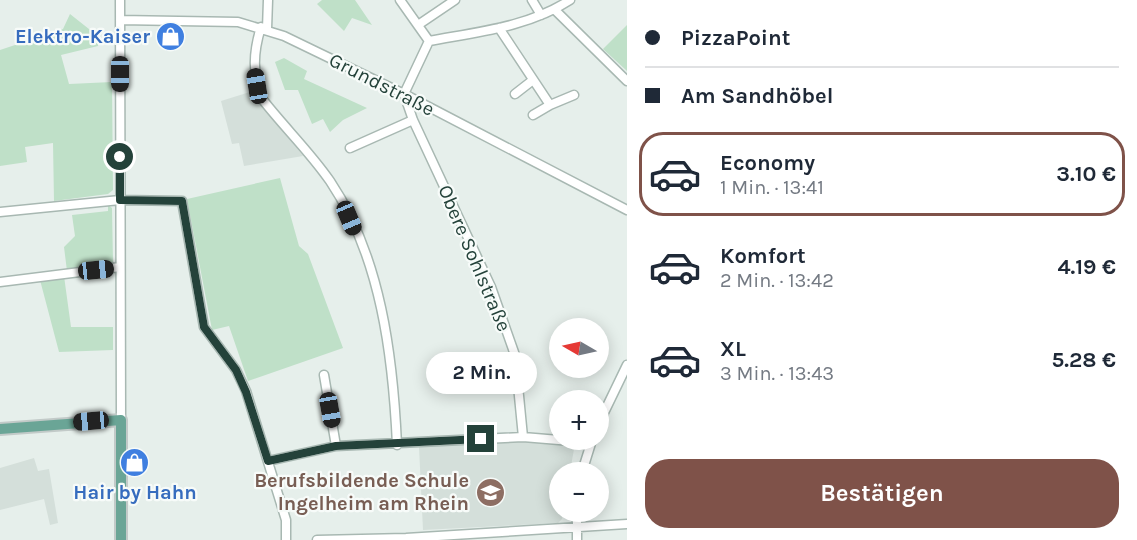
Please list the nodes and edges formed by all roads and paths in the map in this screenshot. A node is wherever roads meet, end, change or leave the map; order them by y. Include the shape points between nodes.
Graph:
1 (120, 0) edge
2 (268, 0) edge
3 (400, 0) edge
4 (455, 0) edge
5 (532, 0) edge
6 (570, 0) edge
7 (555, 10) junction
8 (541, 15) junction
9 (120, 20) junction
10 (418, 25) junction
11 (264, 28) junction
12 (499, 28) junction
13 (429, 41) junction
14 (533, 80) junction
15 (627, 81) edge
16 (404, 94) junction
17 (515, 94) dead end
18 (574, 95) dead end
19 (550, 105) junction
20 (533, 115) dead end
21 (413, 120) junction
22 (350, 148) dead end
23 (120, 200) junction
24 (627, 210) edge
25 (0, 212) edge
26 (120, 267) junction
27 (0, 282) edge
28 (627, 365) edge
29 (324, 375) dead end
30 (609, 402) edge
31 (121, 420) junction
32 (0, 429) edge
33 (523, 437) junction
34 (549, 439) edge
35 (397, 445) junction
36 (336, 446) junction
37 (268, 461) junction
38 (576, 522) edge
39 (627, 524) edge
40 (576, 526) junction
41 (121, 540) edge
42 (286, 540) edge
43 (317, 540) edge
44 (577, 540) edge

1 - 9 street
2 - 11 street
3 - 10 street
4 - 10 street
5 - 8 street
6 - 7 street
7 - 8 street
7 - 15 street
8 - 12 street
9 - 11 street, Grundstraße via 238,22
9 - 23 street
10 - 13 street
11 - 16 street, Grundstraße
11 - 35 street via 254,61 263,100 330,182 363,250 390,352
12 - 13 street
12 - 14 street
13 - 16 street
14 - 17 street
14 - 19 street
16 - 21 street, Obere Sohlstraße
16 - 24 street, Grundstraße
18 - 19 street
19 - 20 street
21 - 22 street
21 - 33 street, Obere Sohlstraße via 491,287 515,355
23 - 25 street
23 - 26 street
23 - 37 street via 182,201 204,327 241,381
26 - 27 street
26 - 31 street
28 - 30 street
29 - 36 street
31 - 32 main road
31 - 41 main road
33 - 34 street
33 - 35 street
35 - 36 street
36 - 37 street
37 - 42 street via 286,520
38 - 40 street
39 - 40 street
40 - 43 street
40 - 44 street

